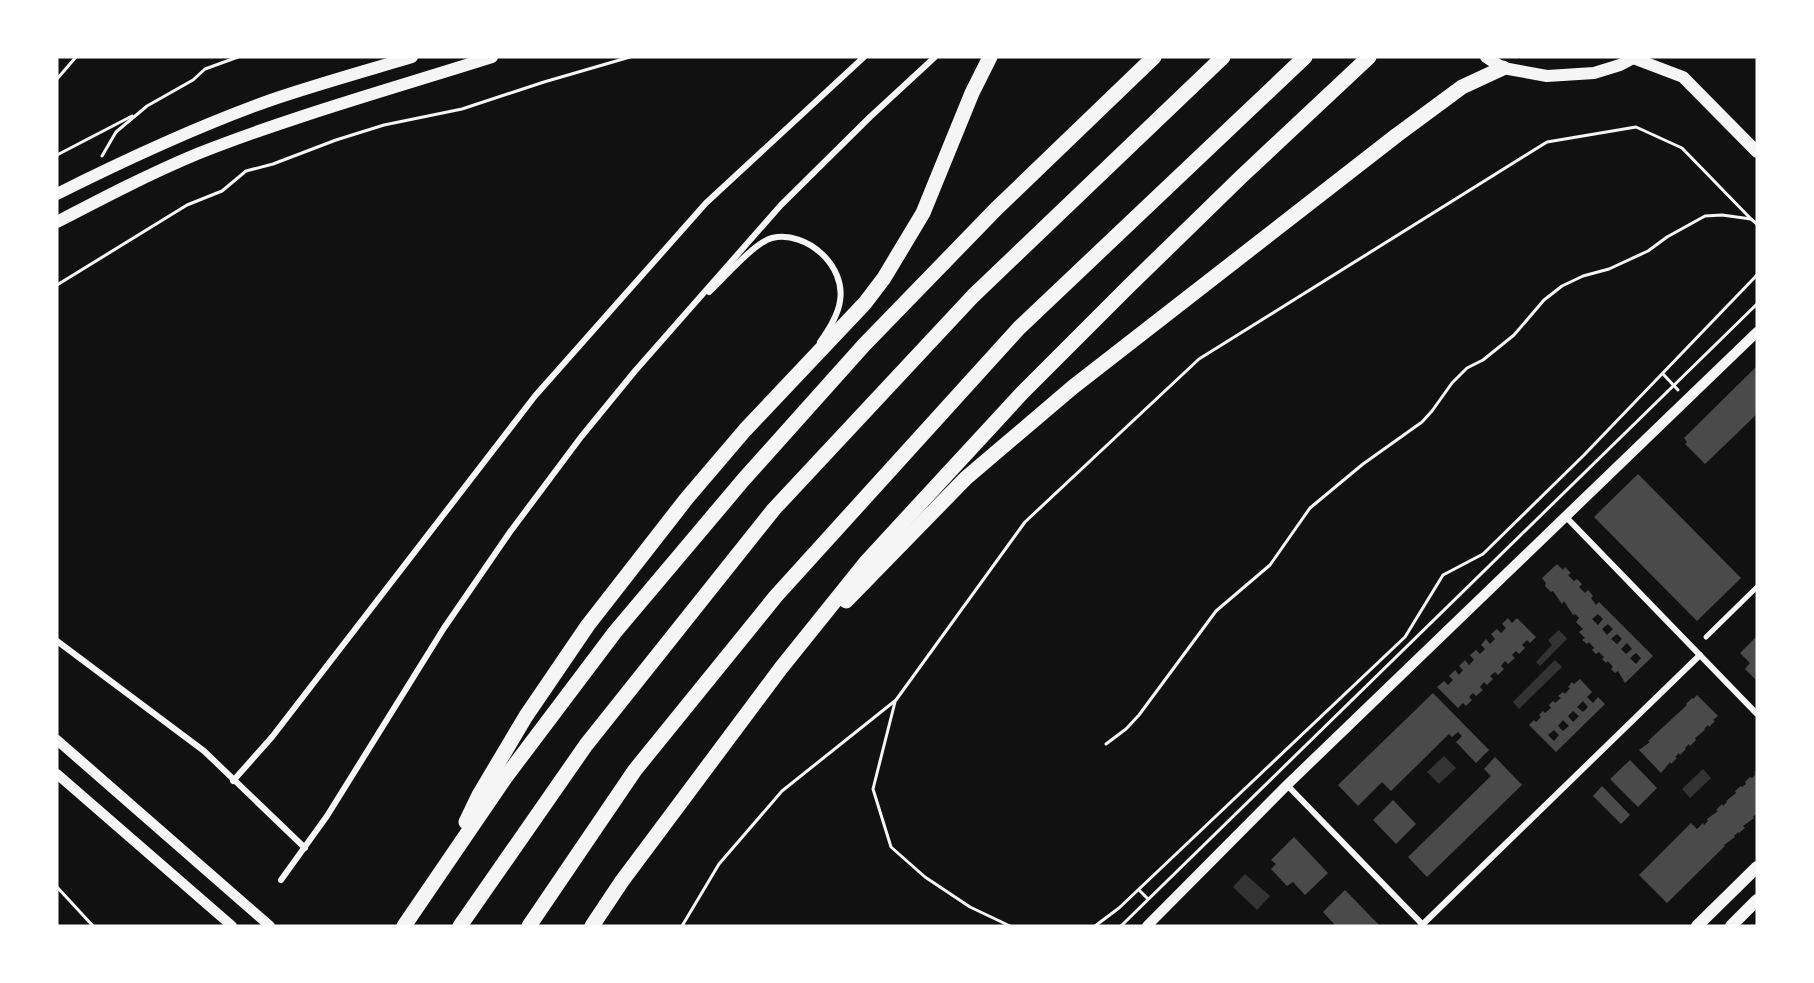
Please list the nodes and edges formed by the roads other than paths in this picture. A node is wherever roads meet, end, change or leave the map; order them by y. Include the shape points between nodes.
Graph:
1 (412, 57) edge
2 (492, 57) edge
3 (864, 57) edge
4 (935, 57) edge
5 (990, 57) edge
6 (1154, 57) edge
7 (1223, 57) edge
8 (1305, 57) edge
9 (1369, 57) edge
10 (1486, 57) edge
11 (1634, 58) edge
12 (1503, 68) junction
13 (1757, 152) edge
14 (57, 194) edge
15 (57, 222) edge
16 (687, 313) junction
17 (1757, 332) edge
18 (792, 380) junction
19 (1566, 517) junction
20 (1757, 587) edge
21 (1706, 637) dead end
22 (57, 641) edge
23 (1700, 655) junction
24 (781, 668) junction
25 (1757, 714) edge
26 (57, 740) edge
27 (57, 774) edge
28 (233, 781) junction
29 (1287, 785) junction
30 (305, 848) junction
31 (1757, 867) edge
32 (442, 870) junction
33 (281, 880) dead end
34 (1757, 900) edge
35 (1423, 925) edge
36 (232, 926) edge
37 (270, 926) edge
38 (404, 926) edge
39 (460, 926) edge
40 (529, 926) edge
41 (592, 926) edge
42 (1147, 926) edge
43 (1697, 926) edge
44 (1731, 926) edge

1 - 14 main road via 272,100 189,132
2 - 15 main road via 197,154
3 - 28 street via 706,203 535,396 272,737
4 - 16 street via 781,205
5 - 18 highway via 906,245 866,303
6 - 32 highway via 996,209 880,328 744,479 615,632 505,778
7 - 39 highway via 973,296 774,509 586,745
8 - 40 highway via 1019,328 776,596 635,770
9 - 24 highway via 1022,393 867,561
10 - 12 main road
11 - 12 main road via 1582,75 1547,76
11 - 13 main road via 1683,77
12 - 24 highway via 1462,87 1397,135 1074,387 966,478
16 - 18 street via 758,245 771,238 801,241 819,251 832,265 840,283 840,301 827,332
16 - 30 street via 581,437 510,532
17 - 19 street
18 - 32 highway via 687,498 588,625 526,716
19 - 23 street
19 - 29 street
20 - 21 street
22 - 28 street via 204,751
23 - 25 street
23 - 35 street
24 - 41 highway
26 - 37 street
27 - 36 street
28 - 30 street
29 - 35 street
29 - 42 street
30 - 33 street
31 - 43 main road
32 - 38 highway
34 - 44 main road

